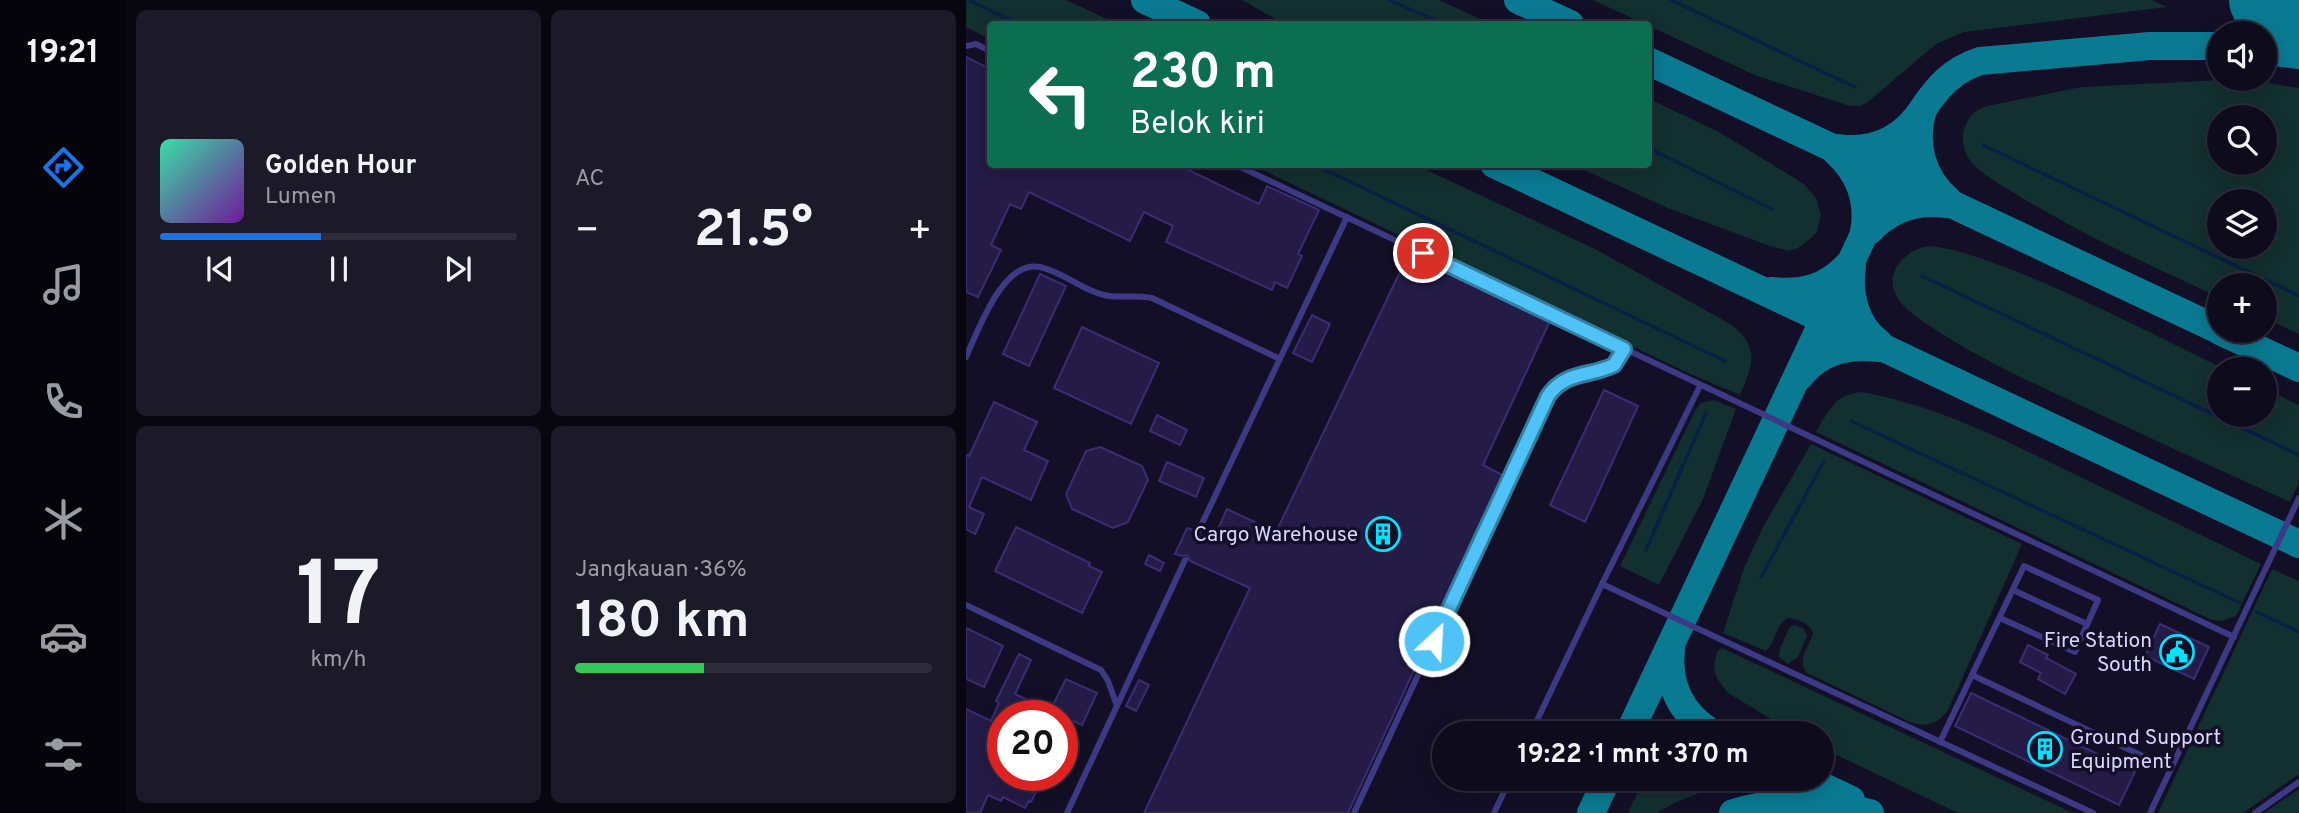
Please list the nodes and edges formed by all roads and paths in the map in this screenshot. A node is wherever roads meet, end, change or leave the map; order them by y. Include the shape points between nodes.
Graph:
1 (966, 46) edge
2 (987, 50) edge
3 (1243, 168) edge
4 (1347, 217) junction
5 (1624, 349) junction
6 (966, 357) edge
7 (1280, 359) junction
8 (1700, 386) junction
9 (2299, 498) edge
10 (1198, 532) dead end
11 (1185, 560) dead end
12 (1602, 584) junction
13 (2013, 590) junction
14 (966, 605) edge
15 (2000, 618) junction
16 (2087, 624) junction
17 (2234, 637) junction
18 (1972, 675) junction
19 (1116, 706) junction
20 (1537, 721) edge
21 (1940, 742) junction
22 (2170, 769) junction
23 (2299, 782) edge
24 (1504, 791) edge
25 (1067, 813) edge
26 (1354, 813) edge
27 (1494, 813) edge
28 (2093, 813) edge
29 (2150, 813) edge
30 (2255, 813) edge

1 - 2 lane via 976,44
3 - 4 lane
4 - 5 lane
4 - 7 lane
5 - 8 lane
5 - 26 lane via 1614,365 1567,378 1548,396
6 - 7 lane via 1001,286 1024,269 1037,266 1102,295 1152,298
7 - 10 lane
8 - 12 lane
8 - 17 lane
9 - 17 lane
11 - 19 lane
12 - 20 lane
12 - 21 lane
13 - 15 lane
13 - 16 lane
13 - 16 lane via 2024,566 2098,600
14 - 19 lane via 1101,670
15 - 16 lane via 2074,652
15 - 18 lane
17 - 22 lane
18 - 21 lane
18 - 22 lane
19 - 25 lane
21 - 28 lane
22 - 29 lane
23 - 30 lane
24 - 27 lane

